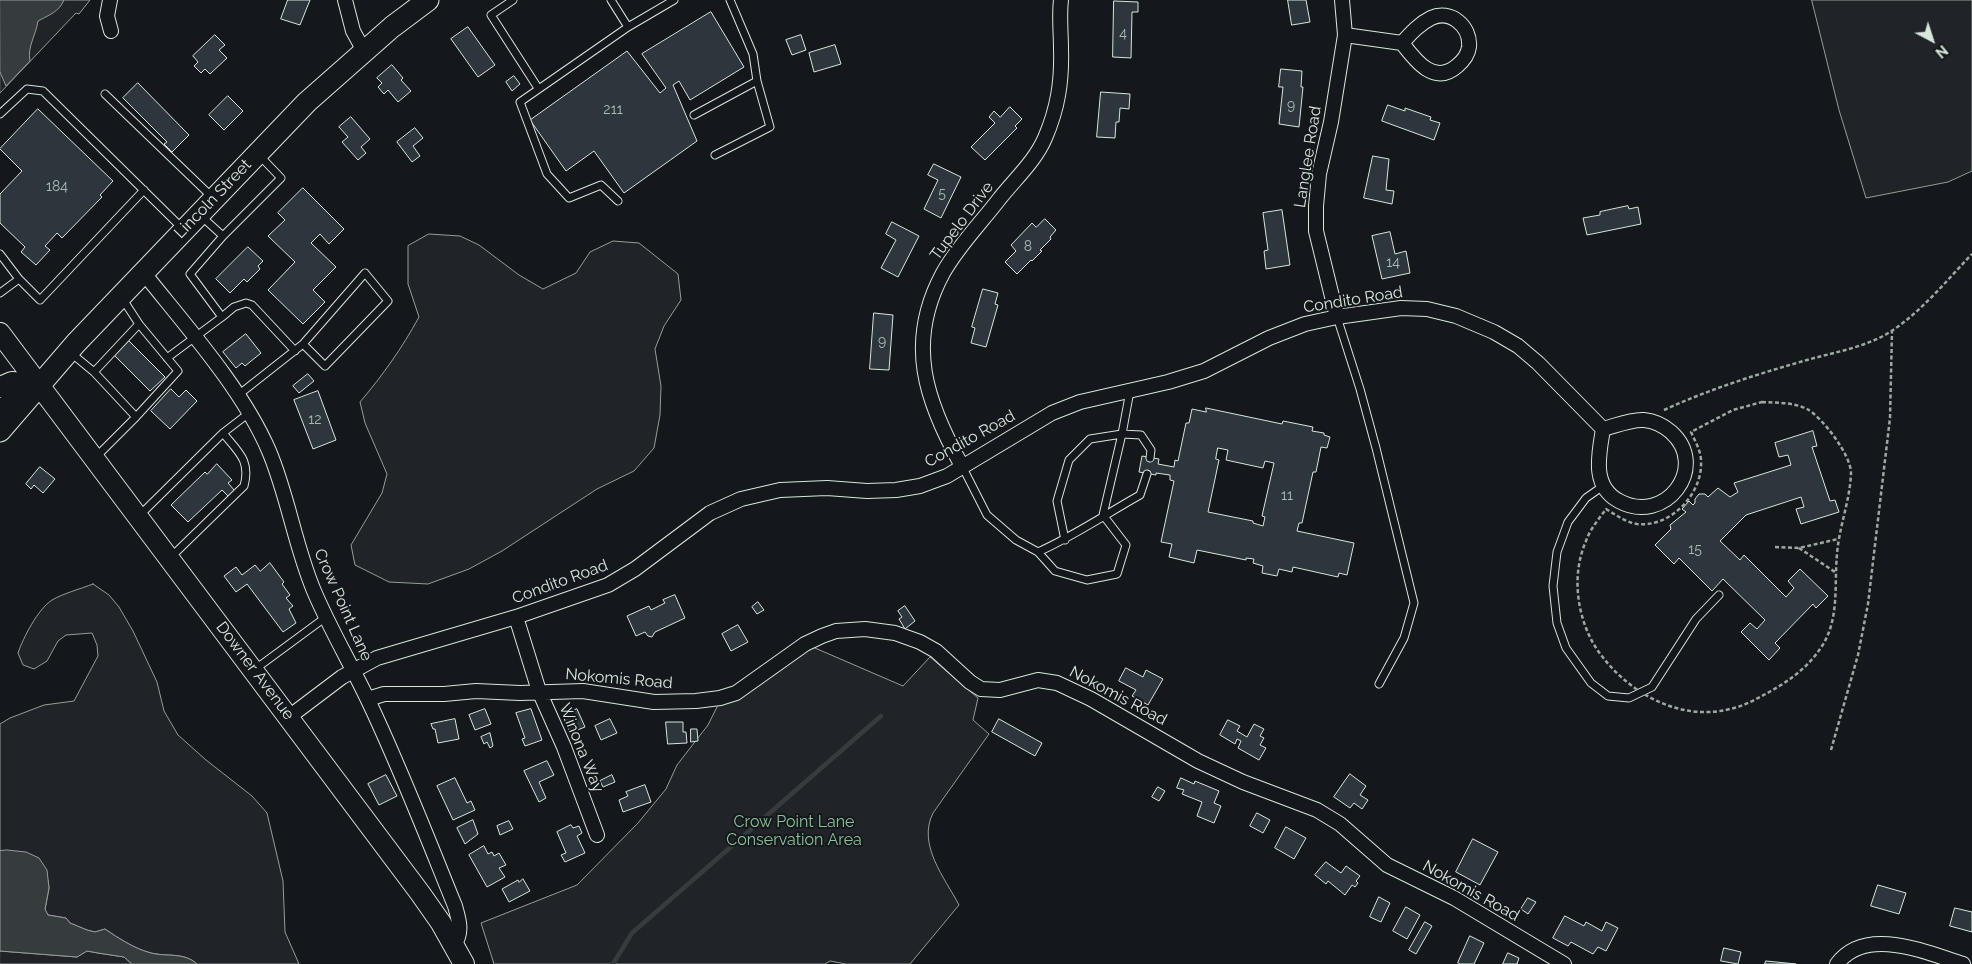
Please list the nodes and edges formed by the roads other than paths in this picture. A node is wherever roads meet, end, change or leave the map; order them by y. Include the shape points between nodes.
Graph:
1 (110, 0) edge
2 (345, 0) edge
3 (428, 0) edge
4 (513, 0) edge
5 (611, 0) edge
6 (674, 0) edge
7 (730, 0) edge
8 (1061, 0) edge
9 (1342, 0) edge
10 (628, 27) junction
11 (110, 31) dead end
12 (1345, 35) junction
13 (1402, 43) junction
14 (364, 52) junction
15 (757, 81) junction
16 (538, 88) junction
17 (106, 94) dead end
18 (0, 114) edge
19 (694, 115) dead end
20 (257, 154) junction
21 (714, 155) dead end
22 (144, 190) junction
23 (618, 200) dead end
24 (206, 206) junction
25 (184, 230) junction
26 (223, 236) junction
27 (0, 254) edge
28 (143, 272) junction
29 (19, 279) junction
30 (0, 293) edge
31 (121, 295) junction
32 (222, 317) junction
33 (1337, 317) junction
34 (139, 324) junction
35 (0, 332) edge
36 (194, 336) junction
37 (303, 344) junction
38 (295, 350) junction
39 (69, 351) junction
40 (166, 358) junction
41 (94, 372) junction
42 (38, 384) junction
43 (0, 387) edge
44 (1130, 390) junction
45 (237, 396) junction
46 (0, 410) edge
47 (249, 412) junction
48 (136, 417) junction
49 (1603, 429) junction
50 (0, 431) edge
51 (223, 433) junction
52 (1122, 434) junction
53 (95, 458) junction
54 (1150, 458) dead end
55 (962, 466) junction
56 (1147, 474) dead end
57 (1603, 486) junction
58 (1103, 515) junction
59 (139, 516) junction
60 (1065, 540) junction
61 (1038, 552) junction
62 (170, 558) junction
63 (1720, 595) dead end
64 (326, 617) junction
65 (516, 617) junction
66 (254, 670) junction
67 (353, 670) junction
68 (1379, 684) dead end
69 (539, 691) junction
70 (368, 700) junction
71 (289, 717) junction
72 (597, 835) dead end
73 (454, 945) junction
74 (464, 964) edge
75 (1564, 964) edge
76 (1837, 964) edge
77 (1963, 964) edge

1 - 11 street via 107,16
2 - 14 street via 353,31
3 - 14 main road, Lincoln Street
4 - 16 lane via 491,15
5 - 10 lane
6 - 10 lane
7 - 15 lane via 753,54
8 - 55 street, Tupelo Drive via 1059,99 1045,138 1031,163 944,273 930,302 923,331 928,391 944,433
9 - 12 street, Langlee Road
10 - 16 lane
12 - 13 street
12 - 33 street, Langlee Road via 1316,206 1318,239
13 - 13 street via 1419,64 1439,73 1452,70 1464,59 1469,46 1460,22 1446,16 1433,17 1417,27
14 - 20 main road, Lincoln Street via 307,102
15 - 19 lane
15 - 21 lane via 770,127
16 - 23 lane via 520,102 547,174 569,198 601,185
17 - 24 lane
18 - 22 lane via 27,89 43,91
20 - 24 main road, Lincoln Street
20 - 26 lane via 281,178
22 - 25 lane
22 - 29 lane via 40,300
24 - 25 main road, Lincoln Street
24 - 26 lane
25 - 28 main road, Lincoln Street
26 - 32 lane via 190,274
27 - 29 lane
28 - 31 main road, Lincoln Street
28 - 36 street, Crow Point Lane
29 - 30 lane
31 - 34 lane
31 - 39 main road, Lincoln Street
32 - 36 lane
32 - 38 lane via 234,307 246,303
33 - 44 street, Condito Road via 1304,324 1269,338 1204,371
33 - 49 street, Condito Road via 1401,308 1427,309 1456,316 1518,346
33 - 68 lane via 1376,448 1414,602 1404,638
34 - 40 lane
34 - 41 lane
35 - 42 street, Downer Avenue
36 - 40 lane
36 - 45 street, Crow Point Lane
37 - 37 lane via 364,273 388,301 326,366
37 - 38 lane
38 - 45 lane
39 - 41 lane
39 - 42 main road, Lincoln Street
40 - 48 lane via 178,371
41 - 48 lane
42 - 43 street via 12,382
42 - 46 street
42 - 50 main road, Lincoln Street
42 - 53 street, Downer Avenue
44 - 52 lane
44 - 55 street, Condito Road via 1080,402 1052,413
45 - 47 street, Crow Point Lane
47 - 51 lane
47 - 64 street, Crow Point Lane via 270,453 304,565
48 - 53 lane
49 - 57 street via 1598,467
49 - 57 street via 1643,420 1662,425 1679,439 1685,455 1685,475 1675,494 1660,504 1643,508 1629,506 1616,500
51 - 59 lane
51 - 62 lane via 244,459 247,473 244,486
52 - 54 lane via 1141,435 1151,450
52 - 58 lane
52 - 60 lane via 1090,440 1069,460 1057,501
53 - 59 street, Downer Avenue
55 - 61 lane via 987,516 1016,540
55 - 65 street, Condito Road via 947,476 920,486 896,490 780,490 741,500 710,513 635,570 608,585
56 - 58 lane via 1140,494
57 - 63 lane via 1586,498 1568,522 1557,552 1553,586 1557,623 1566,648 1591,683 1608,696 1629,698 1652,687 1696,619
58 - 60 lane
58 - 61 lane via 1126,545 1117,574 1087,580 1055,571
59 - 62 street, Downer Avenue
60 - 61 lane
62 - 66 street, Downer Avenue
64 - 66 lane
64 - 67 street, Crow Point Lane
65 - 67 street, Condito Road via 399,650
65 - 69 street, Winona Way
66 - 71 street, Downer Avenue
67 - 70 street, Crow Point Lane
67 - 71 street, Condito Road
69 - 70 street, Nokomis Road via 384,694
69 - 72 street, Winona Way
69 - 75 street, Nokomis Road via 583,691 654,702 720,698 744,688 805,644 822,636 836,631 865,629 895,633 936,651 981,689 1000,690 1038,680 1057,683 1092,699 1198,761 1317,810 1340,824 1388,865 1454,898
70 - 73 street, Crow Point Lane via 455,906 460,938
71 - 73 street, Downer Avenue via 420,892
73 - 74 street, Downer Avenue
76 - 77 street via 1851,952 1875,943 1894,944

